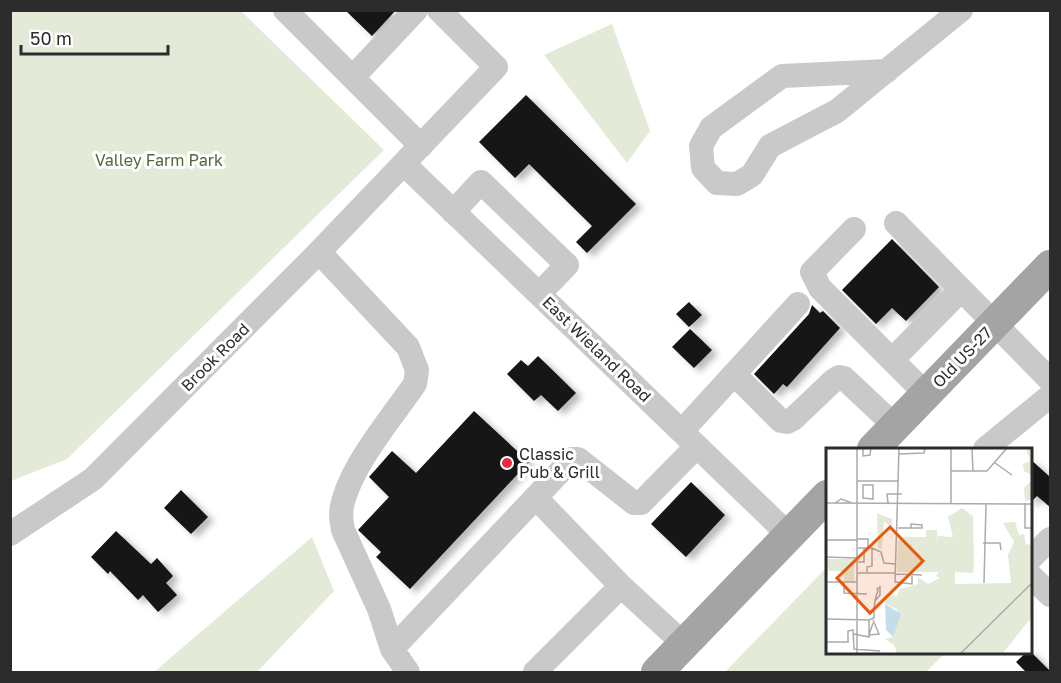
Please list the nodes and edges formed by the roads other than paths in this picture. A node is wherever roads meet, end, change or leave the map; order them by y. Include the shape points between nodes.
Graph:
1 (285, 10) edge
2 (416, 10) edge
3 (439, 10) edge
4 (962, 10) edge
5 (887, 71) junction
6 (353, 77) junction
7 (421, 146) junction
8 (404, 164) junction
9 (453, 212) junction
10 (896, 223) dead end
11 (854, 229) dead end
12 (320, 252) junction
13 (1050, 266) edge
14 (961, 290) junction
15 (539, 294) junction
16 (798, 304) dead end
17 (994, 324) junction
18 (892, 360) junction
19 (734, 374) junction
20 (1050, 380) edge
21 (926, 394) junction
22 (1050, 396) edge
23 (690, 438) junction
24 (889, 440) edge
25 (986, 448) edge
26 (826, 497) edge
27 (536, 498) junction
28 (10, 534) edge
29 (789, 534) junction
30 (1050, 539) edge
31 (1031, 557) edge
32 (1031, 577) edge
33 (621, 586) junction
34 (1050, 595) edge
35 (684, 644) junction
36 (392, 649) junction
37 (408, 672) edge
38 (535, 672) edge
39 (657, 672) edge

1 - 6 street
2 - 6 street
3 - 7 street, Brook Road via 496,67
4 - 5 street
5 - 5 street via 837,111 770,146 752,175 737,184 717,183 703,168 701,146 711,128 782,76
6 - 7 street
7 - 8 street, Brook Road
8 - 9 street, East Wieland Road
8 - 12 street, Brook Road
9 - 15 street, East Wieland Road
9 - 15 street via 481,182 567,265
10 - 14 street
11 - 18 street via 812,272 820,288
12 - 28 street, Brook Road via 93,478
12 - 36 street via 408,347 417,370 415,384 351,479 342,503 344,530 380,609
13 - 17 main road, Old US-27
14 - 17 street
14 - 18 street
15 - 23 street, East Wieland Road
16 - 19 street
17 - 20 street
17 - 21 main road, Old US-27
18 - 21 street
19 - 23 street
19 - 24 street via 781,421 787,422 834,380 844,378
21 - 24 main road, Old US-27
22 - 25 street
23 - 27 street via 641,503 634,503 578,459 572,459
23 - 29 street, East Wieland Road
26 - 29 main road
27 - 33 street
27 - 36 street
29 - 35 main road
30 - 31 street
32 - 34 street
33 - 35 street
33 - 38 street
35 - 39 main road
36 - 37 street

